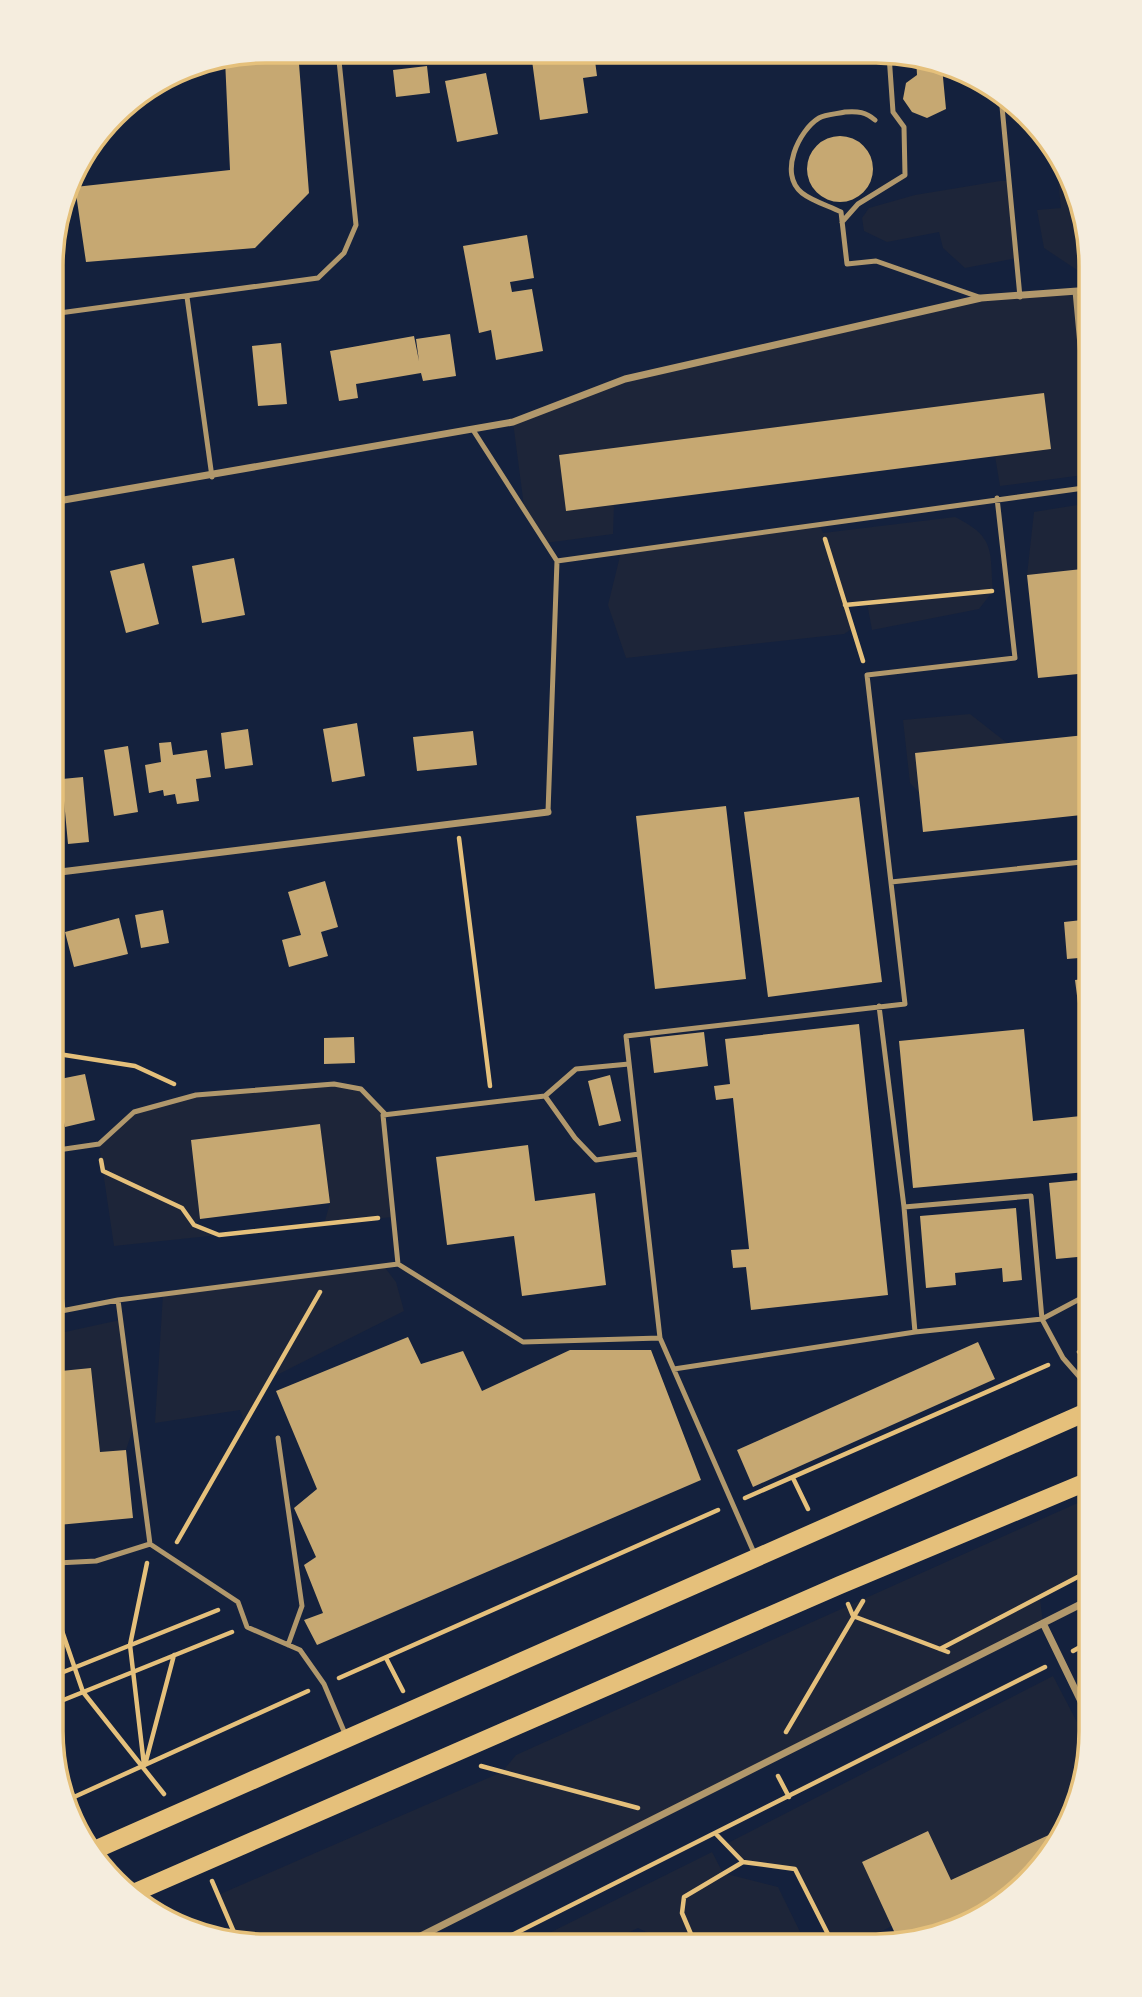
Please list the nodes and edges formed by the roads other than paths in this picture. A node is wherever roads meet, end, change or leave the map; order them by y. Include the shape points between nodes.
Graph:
1 (339, 63) edge
2 (890, 63) edge
3 (1002, 107) edge
4 (875, 120) dead end
5 (842, 222) junction
6 (1075, 291) junction
7 (1079, 291) edge
8 (187, 297) junction
9 (981, 298) junction
10 (1020, 298) junction
11 (63, 313) edge
12 (1079, 334) edge
13 (473, 430) junction
14 (212, 477) junction
15 (1079, 488) edge
16 (997, 498) junction
17 (63, 500) edge
18 (557, 561) junction
19 (548, 812) joint
20 (1079, 862) edge
21 (63, 872) edge
22 (891, 882) junction
23 (879, 1006) junction
24 (629, 1064) junction
25 (545, 1096) junction
26 (386, 1115) junction
27 (63, 1149) edge
28 (639, 1154) junction
29 (904, 1207) junction
30 (398, 1264) junction
31 (1079, 1299) edge
32 (118, 1300) junction
33 (63, 1310) edge
34 (1042, 1319) junction
35 (915, 1332) junction
36 (660, 1338) junction
37 (674, 1369) junction
38 (1079, 1376) edge
39 (1079, 1415) edge
40 (278, 1438) dead end
41 (1079, 1485) edge
42 (150, 1544) junction
43 (757, 1558) junction
44 (63, 1563) edge
45 (1079, 1605) edge
46 (1043, 1623) junction
47 (288, 1645) junction
48 (1079, 1697) edge
49 (347, 1739) junction
50 (100, 1848) edge
51 (140, 1890) edge
52 (424, 1934) edge

1 - 8 lane via 356,225 344,253 318,278
2 - 5 lane via 893,111 904,127 905,175 858,204
3 - 10 lane
4 - 5 lane via 868,113 853,111 821,116 795,148 792,162 800,192 841,212
5 - 9 lane via 847,264 876,261
6 - 7 street
6 - 10 street
6 - 12 lane
8 - 11 lane
8 - 14 lane
9 - 10 street
9 - 13 street via 625,379 513,422
13 - 14 street
13 - 18 lane
14 - 17 street
15 - 16 lane
16 - 18 lane
16 - 22 lane via 1014,658 867,675
18 - 19 lane
19 - 21 street
20 - 22 lane
22 - 23 lane via 905,1003
23 - 24 lane via 626,1036
23 - 29 lane
24 - 25 lane via 576,1069
24 - 28 lane
25 - 26 lane
25 - 28 lane via 596,1160
26 - 27 lane via 361,1089 334,1084 197,1095 134,1112 99,1144
26 - 30 lane
28 - 36 lane
29 - 34 lane via 1031,1196
29 - 35 lane
30 - 32 lane
30 - 36 lane via 523,1342
31 - 34 lane
32 - 33 lane
32 - 42 lane
34 - 35 lane
34 - 38 lane via 1063,1358
35 - 37 lane
36 - 37 lane
37 - 43 lane
39 - 43 main road
40 - 47 lane via 302,1606
41 - 51 main road
42 - 44 lane via 96,1561
42 - 47 lane via 238,1602 247,1627
43 - 49 main road
45 - 46 street
46 - 48 street
46 - 52 street
47 - 49 lane via 300,1650 324,1684
49 - 50 main road

